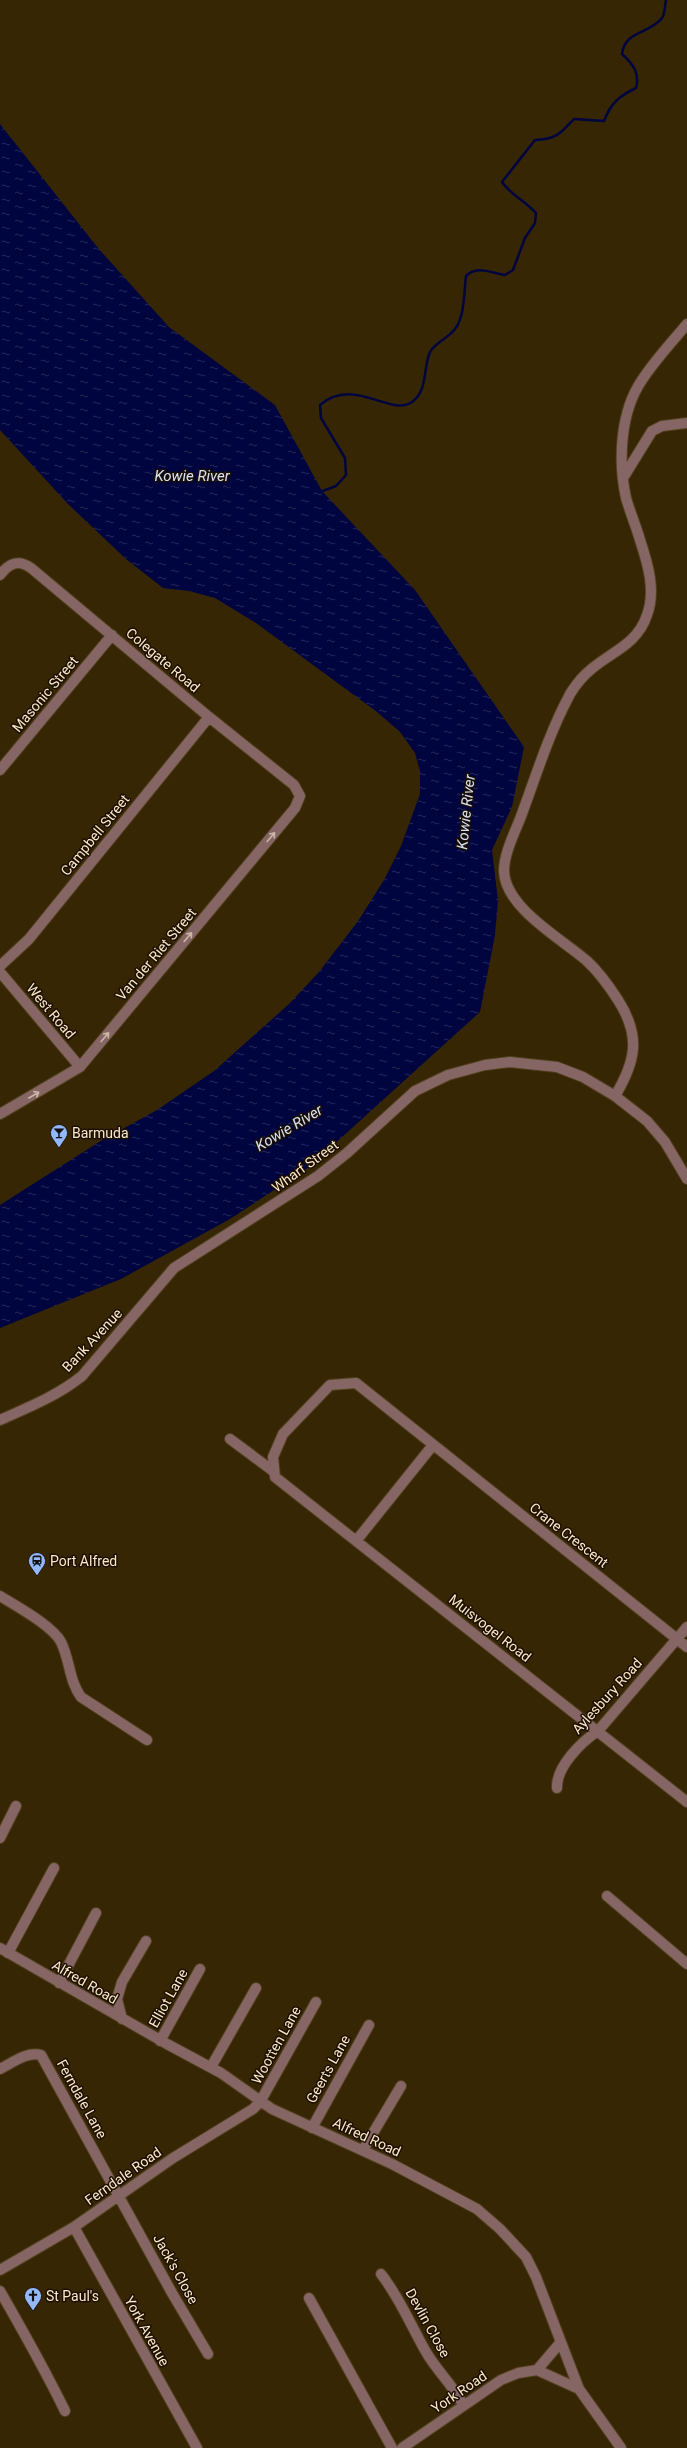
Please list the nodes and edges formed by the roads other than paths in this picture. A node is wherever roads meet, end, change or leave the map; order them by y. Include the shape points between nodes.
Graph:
1 (687, 324) edge
2 (687, 423) edge
3 (623, 478) junction
4 (0, 575) edge
5 (112, 635) junction
6 (209, 717) junction
7 (0, 770) edge
8 (294, 784) joint
9 (0, 966) edge
10 (0, 972) edge
11 (80, 1068) junction
12 (615, 1096) junction
13 (0, 1114) edge
14 (687, 1178) edge
15 (188, 1258) joint
16 (0, 1420) edge
17 (230, 1439) dead end
18 (433, 1445) junction
19 (274, 1474) junction
20 (356, 1541) junction
21 (0, 1596) edge
22 (687, 1627) edge
23 (676, 1638) junction
24 (687, 1647) edge
25 (598, 1731) junction
26 (147, 1740) dead end
27 (557, 1788) dead end
28 (687, 1802) edge
29 (16, 1806) dead end
30 (0, 1838) edge
31 (54, 1868) dead end
32 (607, 1896) dead end
33 (96, 1913) dead end
34 (146, 1941) dead end
35 (4, 1950) edge
36 (687, 1964) edge
37 (200, 1969) dead end
38 (59, 1983) junction
39 (256, 1988) dead end
40 (316, 2002) dead end
41 (122, 2019) junction
42 (369, 2025) dead end
43 (160, 2041) junction
44 (211, 2067) junction
45 (0, 2069) edge
46 (401, 2086) dead end
47 (260, 2102) junction
48 (312, 2128) junction
49 (363, 2150) junction
50 (120, 2196) junction
51 (74, 2227) junction
52 (0, 2270) edge
53 (381, 2274) dead end
54 (0, 2291) edge
55 (309, 2298) dead end
56 (560, 2343) junction
57 (208, 2354) dead end
58 (537, 2370) junction
59 (579, 2389) junction
60 (463, 2405) junction
61 (65, 2411) dead end
62 (404, 2447) edge
63 (196, 2448) edge
64 (392, 2448) edge
65 (621, 2448) edge

1 - 3 street via 641,380 634,396 623,434
2 - 3 street via 662,426 652,431
3 - 12 street via 649,572 649,611 637,637 590,670 569,696 520,818 504,870 509,889 516,900 533,918 594,968 622,1008 634,1041 633,1054 626,1077
4 - 5 street, Colegate Road via 12,564 20,562 31,568
5 - 6 street, Colegate Road
5 - 7 street, Masonic Street
6 - 8 street, Colegate Road
6 - 9 street, Campbell Street via 29,939
11 -> 8 street, Van der Riet Street via 295,808 300,796
10 - 11 street, West Road
13 -> 11 street, Van der Riet Street
12 - 14 street, Wharf Street via 657,1132
12 - 15 street, Wharf Street via 576,1074 540,1064 510,1062 462,1070 415,1091 348,1153 318,1176
15 - 16 street, Bank Avenue via 174,1268 82,1376 44,1401
17 - 19 street, Muisvogel Road
18 - 19 street, Crane Crescent via 356,1383 337,1383 322,1391 283,1434 274,1450
18 - 20 street
18 - 23 street, Crane Crescent
19 - 20 street, Muisvogel Road
20 - 25 street, Muisvogel Road
21 - 26 street via 53,1632 61,1641 74,1687 81,1697
22 - 23 street, Aylesbury Road
23 - 24 street, Crane Crescent
23 - 25 street, Aylesbury Road
25 - 27 street, Aylesbury Road via 586,1739 557,1777
25 - 28 street, Muisvogel Road
29 - 30 street
31 - 35 street
32 - 36 street
33 - 38 street
34 - 41 street via 122,1982 117,2000
35 - 38 street, Alfred Road
37 - 43 street, Elliot Lane
38 - 41 street, Alfred Road
39 - 44 street
40 - 47 street, Wootten Lane
41 - 43 street, Alfred Road
42 - 48 street, Geerts Lane
43 - 44 street, Alfred Road
44 - 47 street, Alfred Road via 233,2080
45 - 50 street, Ferndale Lane via 27,2055 41,2055
46 - 49 street
47 - 48 street, Alfred Road
47 - 50 street, Ferndale Road via 239,2119 172,2158
48 - 49 street, Alfred Road
49 - 56 street, Alfred Road via 466,2202 509,2238 526,2257 536,2277
50 - 51 street, Ferndale Road
50 - 57 street, Jack's Close
51 - 52 street, Ferndale Road
51 - 63 street, York Avenue
53 - 60 street, Devlin Close via 397,2296 426,2352 455,2390
54 - 61 street via 32,2345 39,2364
55 - 64 street
56 - 58 street
56 - 59 street, Alfred Road
58 - 59 street
58 - 60 street, York Road via 518,2373 501,2380
59 - 65 street, Alfred Road
60 - 62 street, York Road

